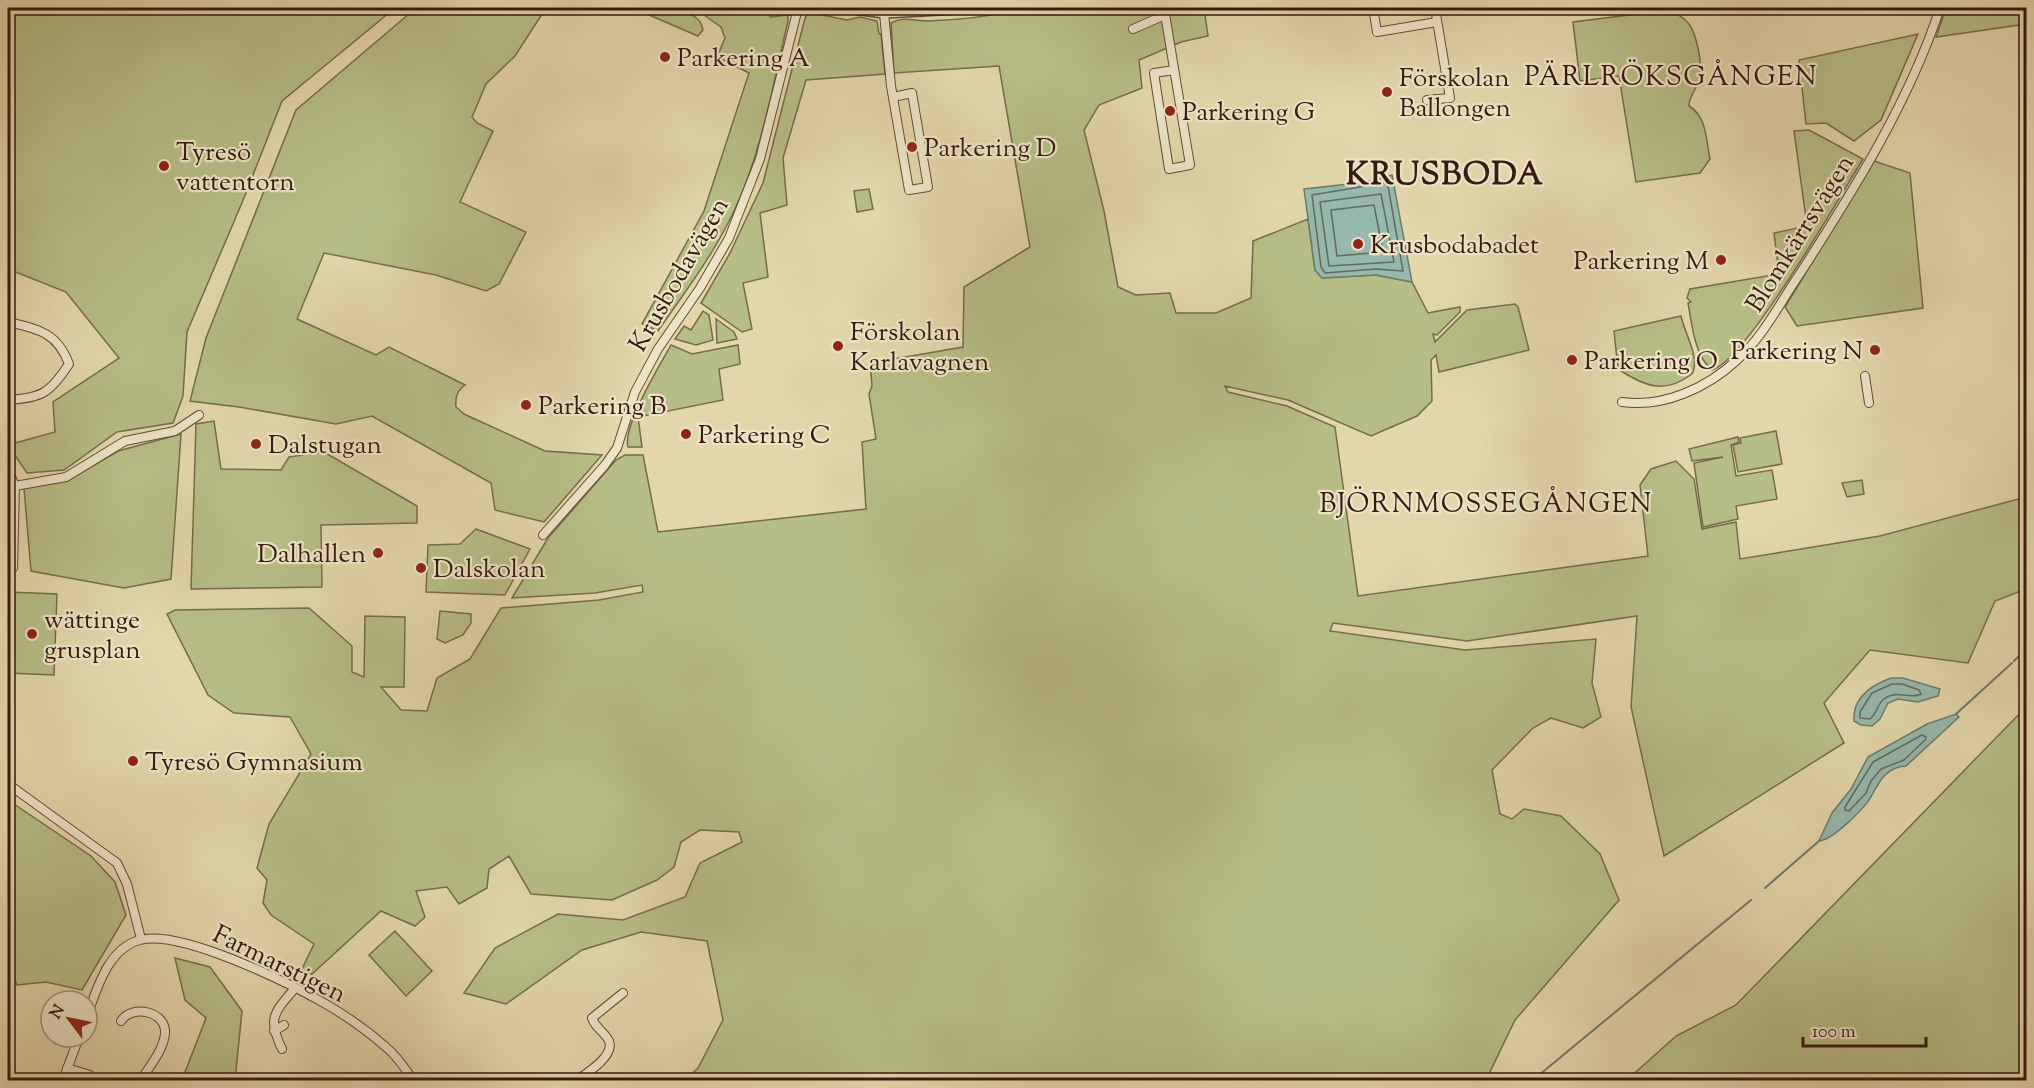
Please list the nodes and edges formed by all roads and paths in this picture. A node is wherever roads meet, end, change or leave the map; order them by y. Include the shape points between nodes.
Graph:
1 (798, 8) edge
2 (847, 8) edge
3 (976, 8) edge
4 (1374, 8) edge
5 (1435, 8) edge
6 (1940, 8) edge
7 (1164, 11) edge
8 (884, 13) junction
9 (1437, 22) junction
10 (1133, 29) dead end
11 (1174, 70) junction
12 (893, 97) junction
13 (1427, 100) dead end
14 (8, 322) edge
15 (1865, 376) dead end
16 (8, 399) edge
17 (1622, 402) dead end
18 (1869, 403) dead end
19 (199, 415) dead end
20 (8, 470) edge
21 (15, 486) junction
22 (543, 535) dead end
23 (13, 568) dead end
24 (8, 784) edge
25 (141, 939) junction
26 (295, 988) junction
27 (98, 989) edge
28 (623, 993) dead end
29 (120, 1021) dead end
30 (284, 1025) dead end
31 (274, 1031) junction
32 (74, 1049) edge
33 (282, 1050) dead end
34 (67, 1068) junction
35 (90, 1075) dead end
36 (63, 1080) edge
37 (141, 1080) edge
38 (413, 1080) edge
39 (577, 1080) edge

1 - 22 street, Krusbodavägen via 760,159 729,238 635,392 617,448
2 - 8 street
3 - 8 street
4 - 9 street via 1377,32
5 - 9 street
6 - 17 street, Blomkärrsvägen via 1916,70 1871,159 1751,346 1720,374 1692,390 1645,405
7 - 10 street
7 - 11 street
8 - 12 street
9 - 13 street via 1450,98
11 - 11 street via 1154,73 1169,169 1190,165
12 - 12 street via 909,190 928,187 912,93
14 - 16 street via 42,330 63,348 69,364 54,386 32,398
15 - 18 street
19 - 21 street via 175,431 125,441 66,477
20 - 21 street
21 - 23 street
24 - 25 street via 117,863 128,884
25 - 26 street, Farmarstigen via 191,943
25 - 27 street via 118,952
26 - 31 street via 275,1012
26 - 38 street, Farmarstigen via 326,1004 386,1047
28 - 39 street via 592,1018 609,1046 602,1059
29 - 37 street via 133,1011 156,1015 163,1022 165,1033 160,1048
30 - 31 street
31 - 33 street
32 - 34 street
34 - 35 street
34 - 36 street

